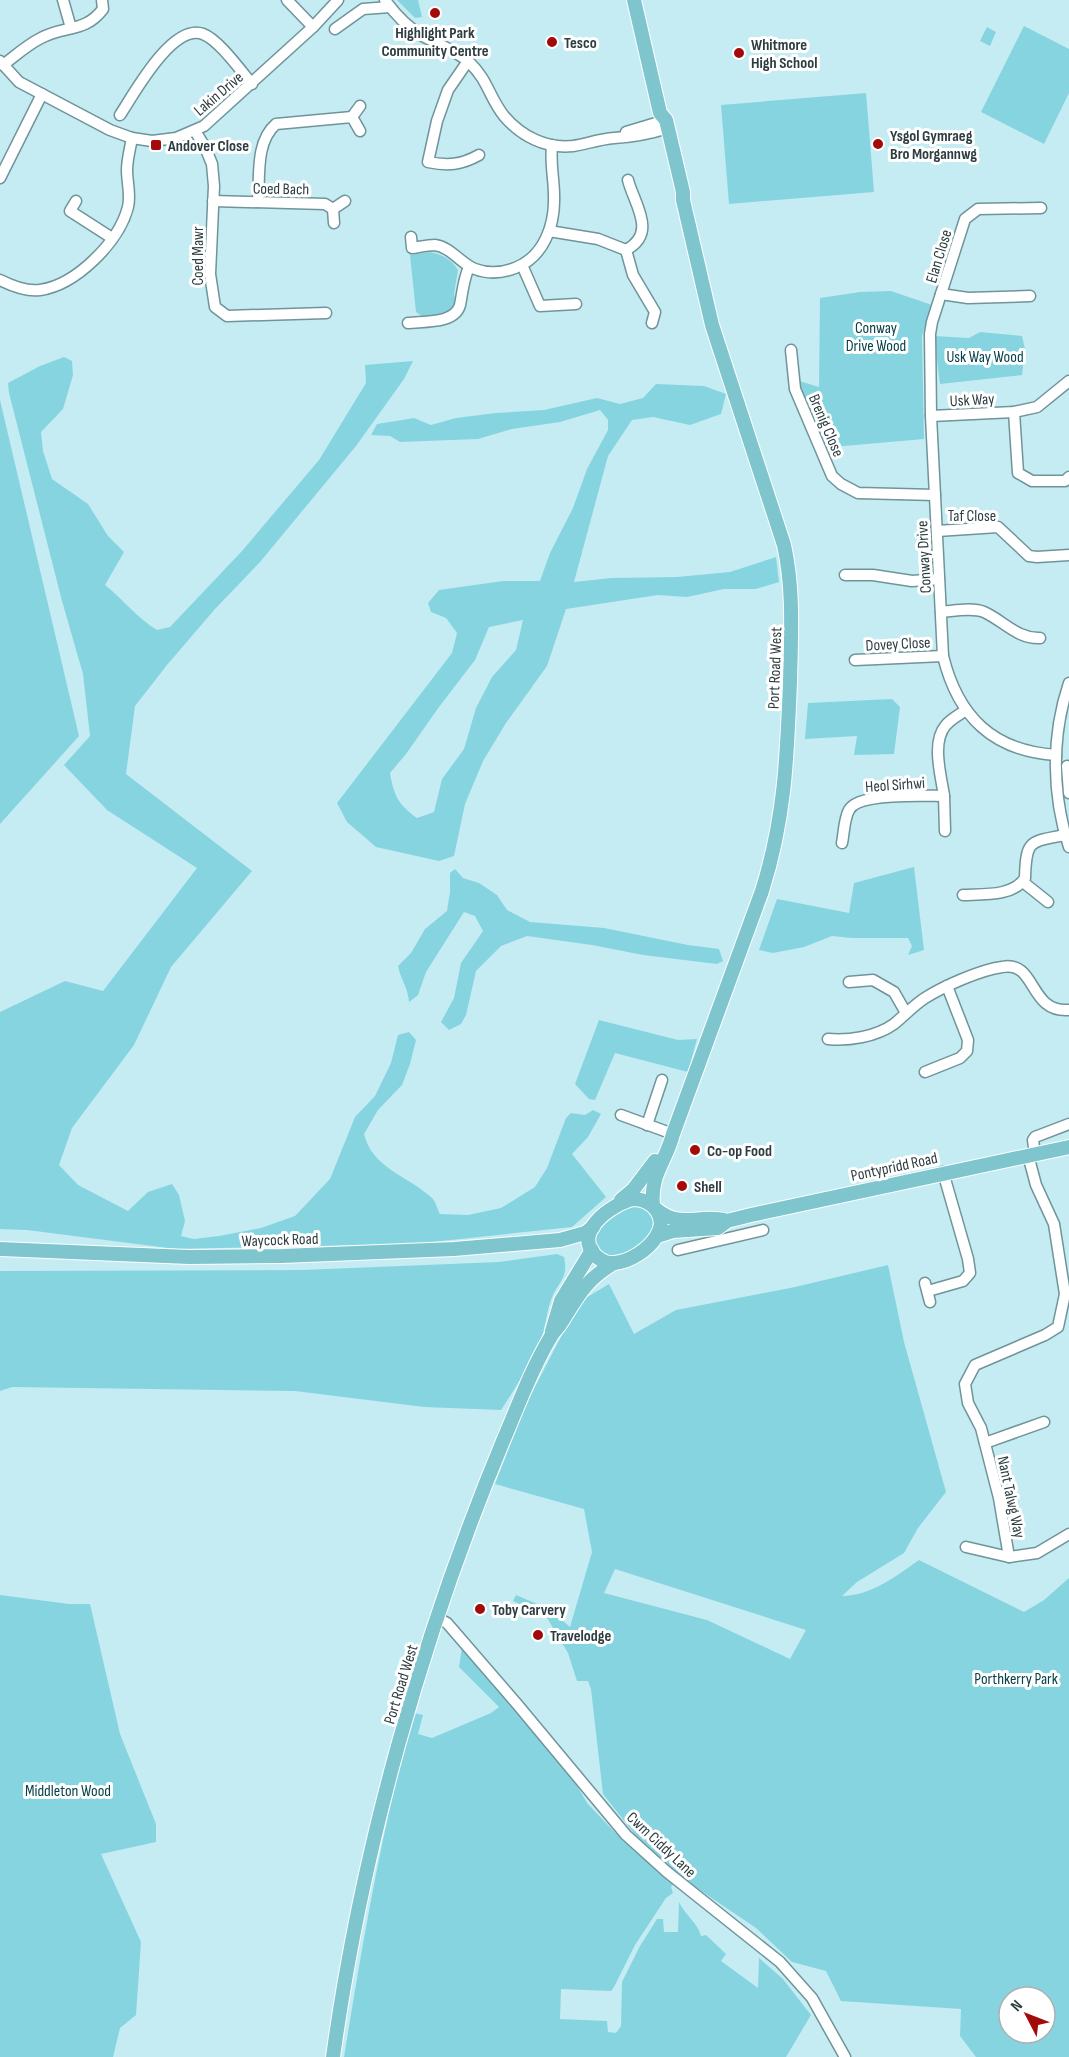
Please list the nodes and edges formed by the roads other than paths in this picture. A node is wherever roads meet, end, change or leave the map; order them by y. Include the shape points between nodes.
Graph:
1 (63, 0) edge
2 (102, 0) edge
3 (287, 0) edge
4 (338, 0) edge
5 (634, 0) edge
6 (388, 4) edge
7 (313, 27) junction
8 (71, 28) junction
9 (334, 29) dead end
10 (468, 62) junction
11 (1, 63) edge
12 (252, 84) junction
13 (42, 94) junction
14 (360, 106) dead end
15 (120, 115) dead end
16 (352, 117) junction
17 (662, 123) junction
18 (195, 130) junction
19 (360, 131) dead end
20 (132, 138) junction
21 (552, 146) junction
22 (479, 155) dead end
23 (1, 174) edge
24 (628, 180) dead end
25 (76, 201) dead end
26 (213, 201) junction
27 (345, 201) dead end
28 (258, 202) junction
29 (1041, 208) dead end
30 (333, 209) junction
31 (334, 223) dead end
32 (549, 231) junction
33 (112, 237) junction
34 (411, 237) dead end
35 (626, 250) junction
36 (522, 265) junction
37 (469, 267) junction
38 (0, 280) edge
39 (941, 294) junction
40 (1030, 296) dead end
41 (576, 304) dead end
42 (326, 313) dead end
43 (408, 323) dead end
44 (652, 323) dead end
45 (795, 357) dead end
46 (1069, 381) edge
47 (1014, 412) junction
48 (931, 416) junction
49 (1069, 477) edge
50 (935, 495) junction
51 (937, 531) junction
52 (1069, 555) edge
53 (842, 573) dead end
54 (939, 579) junction
55 (941, 612) junction
56 (1040, 638) dead end
57 (943, 657) junction
58 (855, 660) dead end
59 (1069, 683) edge
60 (966, 710) junction
61 (1056, 755) junction
62 (1067, 766) dead end
63 (1069, 793) edge
64 (944, 796) junction
65 (945, 831) dead end
66 (1065, 835) junction
67 (842, 843) dead end
68 (1069, 847) edge
69 (1023, 882) junction
70 (963, 896) dead end
71 (1048, 902) dead end
72 (849, 982) dead end
73 (947, 986) junction
74 (1069, 1010) edge
75 (906, 1012) junction
76 (828, 1039) dead end
77 (925, 1072) dead end
78 (662, 1080) dead end
79 (621, 1115) dead end
80 (1069, 1124) edge
81 (647, 1125) junction
82 (673, 1134) junction
83 (1069, 1147) edge
84 (1031, 1154) junction
85 (943, 1172) junction
86 (615, 1205) junction
87 (655, 1207) junction
88 (751, 1215) junction
89 (727, 1221) junction
90 (592, 1227) junction
91 (657, 1236) junction
92 (560, 1240) junction
93 (0, 1249) edge
94 (591, 1249) junction
95 (676, 1253) dead end
96 (614, 1263) junction
97 (928, 1292) dead end
98 (551, 1336) junction
99 (1044, 1422) dead end
100 (985, 1443) junction
101 (1069, 1534) edge
102 (966, 1547) dead end
103 (1009, 1557) junction
104 (438, 1618) junction
105 (333, 2057) edge
106 (845, 2057) edge

1 - 8 street
2 - 8 street via 103,9 96,17 86,25
3 - 7 street
4 - 7 street, Lakin Drive
5 - 17 main road, Port Road West
6 - 9 street via 363,9
6 - 10 street via 399,19 419,34
7 - 12 street, Lakin Drive
8 - 11 street via 43,37
10 - 21 street via 482,75 497,106 512,125
10 - 22 street via 448,90 428,162 459,165
11 - 13 street, Lakin Drive via 20,82
12 - 15 street via 216,44 195,33 178,40 162,54
12 - 18 street, Lakin Drive
13 - 20 street, Lakin Drive
13 - 23 street
14 - 16 street
16 - 19 street
16 - 28 street via 276,124 267,132
17 - 21 street via 622,139
17 - 82 main road, Port Road West via 712,325 784,545 792,613 786,772 774,852
18 - 20 street, Lakin Drive via 176,138
18 - 26 street, Coed Mawr via 212,164
20 - 33 street via 127,171 128,206
21 - 32 street via 554,212
24 - 35 street via 643,228 634,246
25 - 33 street via 70,211
26 - 28 street, Coed Bach
26 - 42 street, Coed Mawr via 210,274 215,307 227,316
27 - 30 street
28 - 30 street, Coed Bach via 325,204
29 - 39 street, Elan Close via 978,208 965,219
30 - 31 street
32 - 35 street via 598,238
32 - 36 street via 537,254
33 - 38 street via 79,274 61,284 32,291
34 - 37 street via 412,248 436,245
35 - 44 street via 633,274 655,312
36 - 37 street via 495,273
36 - 41 street via 540,306
37 - 43 street via 454,315
39 - 40 street, Elan Close via 968,298
39 - 48 street, Conway Drive via 930,334
45 - 50 street, Brenig Close via 795,389 832,476 858,493
46 - 47 street, Usk Way via 1037,407
47 - 48 street, Usk Way
47 - 49 street, Usk Way via 1018,474 1032,481
48 - 50 street, Conway Drive
50 - 51 street, Conway Drive
51 - 52 street, Taf Close via 999,527 1029,556
51 - 54 street, Conway Drive
53 - 54 street via 912,581
54 - 55 street, Conway Drive
55 - 56 street via 984,612 1015,632
55 - 57 street, Conway Drive
57 - 58 street, Dovey Close
57 - 60 street, Conway Drive via 948,677
59 - 61 street
60 - 61 street, Conway Drive via 981,727 1008,745
60 - 64 street, Heol Sirhwi via 947,723 940,734
61 - 66 street
62 - 63 street
64 - 65 street, Heol Sirhwi
64 - 67 street, Heol Sirhwi via 878,797 856,803 849,810
66 - 68 street
66 - 69 street via 1035,841 1028,848
69 - 70 street via 1008,892
69 - 71 street
72 - 75 street via 873,980 894,992
73 - 74 street via 1004,966 1016,968 1024,972 1039,998 1051,1008
73 - 75 street
73 - 77 street via 968,1040 967,1051 960,1058
75 - 76 street via 875,1033 844,1040
78 - 81 street
79 - 81 street
80 - 84 street via 1035,1137
81 - 82 street
82 - 86 main road, Port Road West via 644,1178
82 - 87 main road, Port Road West via 653,1183
83 - 84 main road, Pontypridd Road
84 - 85 main road, Pontypridd Road
84 - 100 street, Nant Talwg Way via 1036,1185 1054,1224 1065,1294 1058,1327 975,1365 965,1384 968,1403
85 - 88 main road, Pontypridd Road
85 - 97 street via 970,1273 963,1281
86 - 87 main road via 633,1198
86 - 90 main road
87 - 89 main road, Pontypridd Road via 678,1221
87 - 91 main road via 661,1226
88 - 89 main road, Pontypridd Road
88 - 95 street via 758,1231
89 - 91 main road, Pontypridd Road via 718,1227
90 - 92 main road, Waycock Road
90 - 94 main road
91 - 96 main road via 640,1252
92 - 93 main road, Waycock Road via 454,1249 236,1258
92 - 94 main road, Waycock Road
94 - 96 main road via 601,1260
94 - 98 main road, Port Road West via 561,1301
96 - 98 main road, Port Road West via 582,1288
98 - 104 main road, Port Road West via 486,1484
99 - 100 street, Nant Talwg Way
100 - 103 street, Nant Talwg Way
101 - 103 street, Nant Talwg Way via 1037,1553
102 - 103 street, Nant Talwg Way
104 - 105 main road, Port Road West via 384,1802 351,1946
104 - 106 street, Cwm Ciddy Lane via 490,1671 626,1835 780,1962 812,1998

